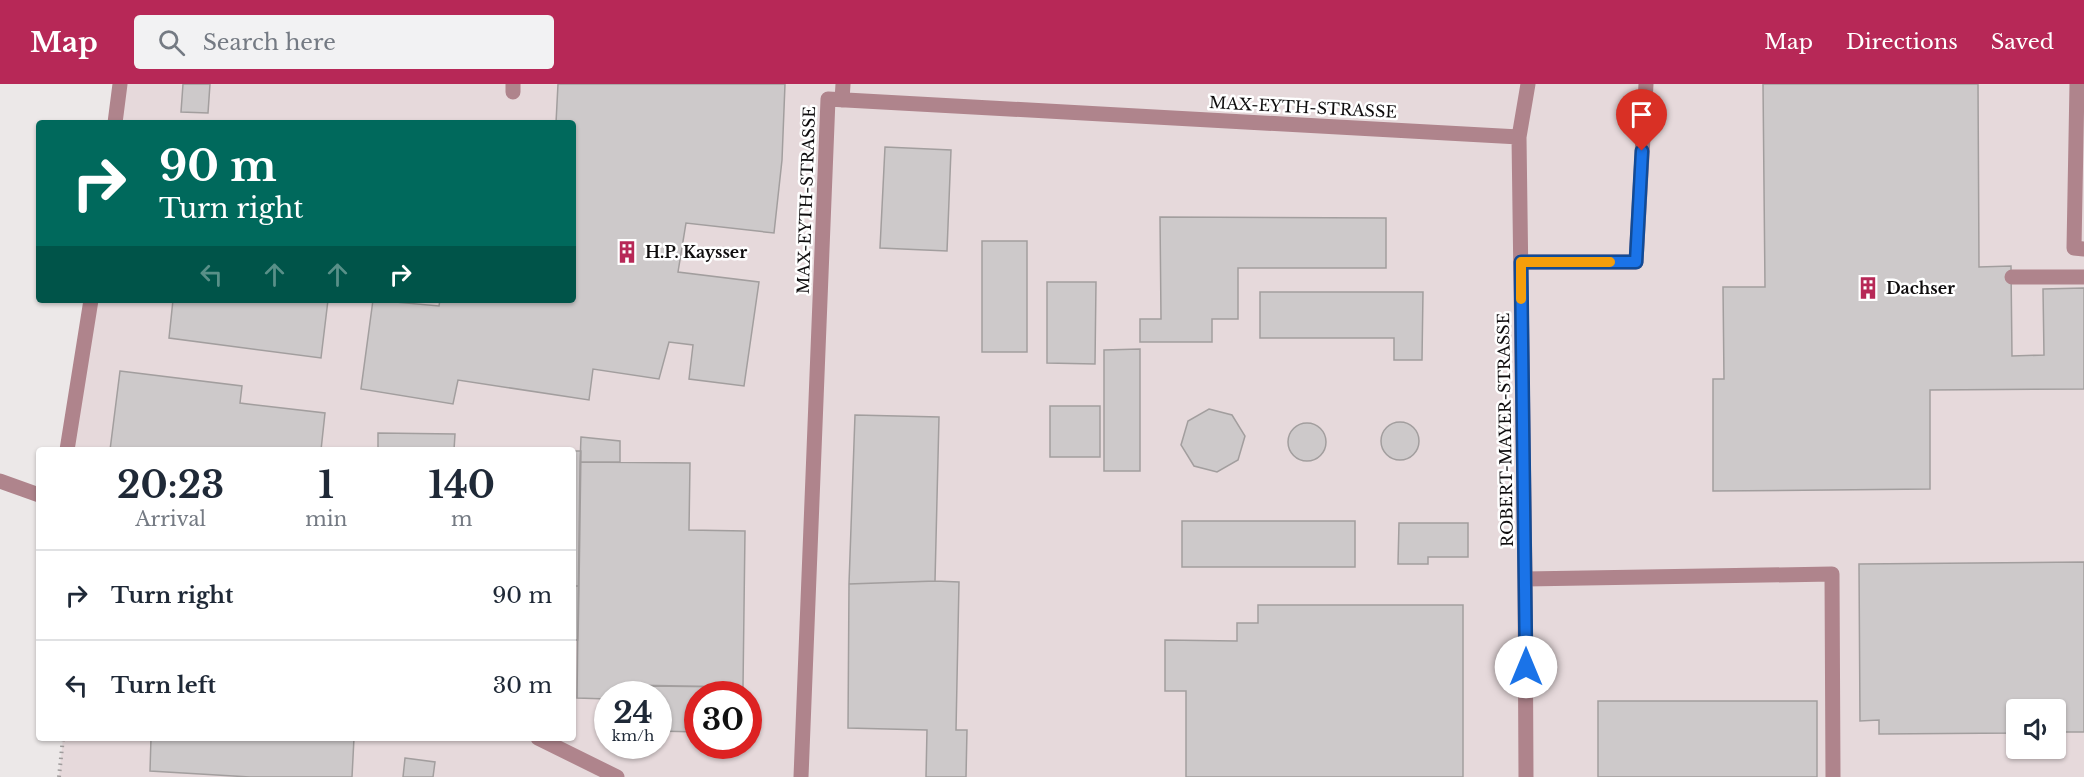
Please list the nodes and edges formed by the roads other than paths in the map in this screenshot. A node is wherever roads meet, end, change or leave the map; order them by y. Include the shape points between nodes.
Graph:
1 (120, 84) edge
2 (843, 84) edge
3 (1528, 84) edge
4 (1646, 84) edge
5 (2077, 84) edge
6 (842, 100) junction
7 (115, 120) edge
8 (1519, 137) junction
9 (2079, 249) edge
10 (1521, 262) junction
11 (2012, 277) dead end
12 (2084, 277) edge
13 (91, 303) edge
14 (67, 447) edge
15 (0, 481) edge
16 (36, 492) edge
17 (1525, 579) junction
18 (544, 741) edge
19 (617, 777) edge
20 (801, 777) edge
21 (1526, 777) edge
22 (1833, 777) edge

1 - 7 street
2 - 6 street
3 - 8 street, ROBERT-MAYER-STRASSE
4 - 10 street via 1636,262
5 - 9 street
6 - 8 street, MAX-EYTH-STRASSE
6 - 20 street, MAX-EYTH-STRASSE via 828,99
8 - 10 street, ROBERT-MAYER-STRASSE
10 - 17 street, ROBERT-MAYER-STRASSE
11 - 12 street
13 - 14 street
15 - 16 street
17 - 21 street, ROBERT-MAYER-STRASSE
17 - 22 street via 1832,573
18 - 19 street

